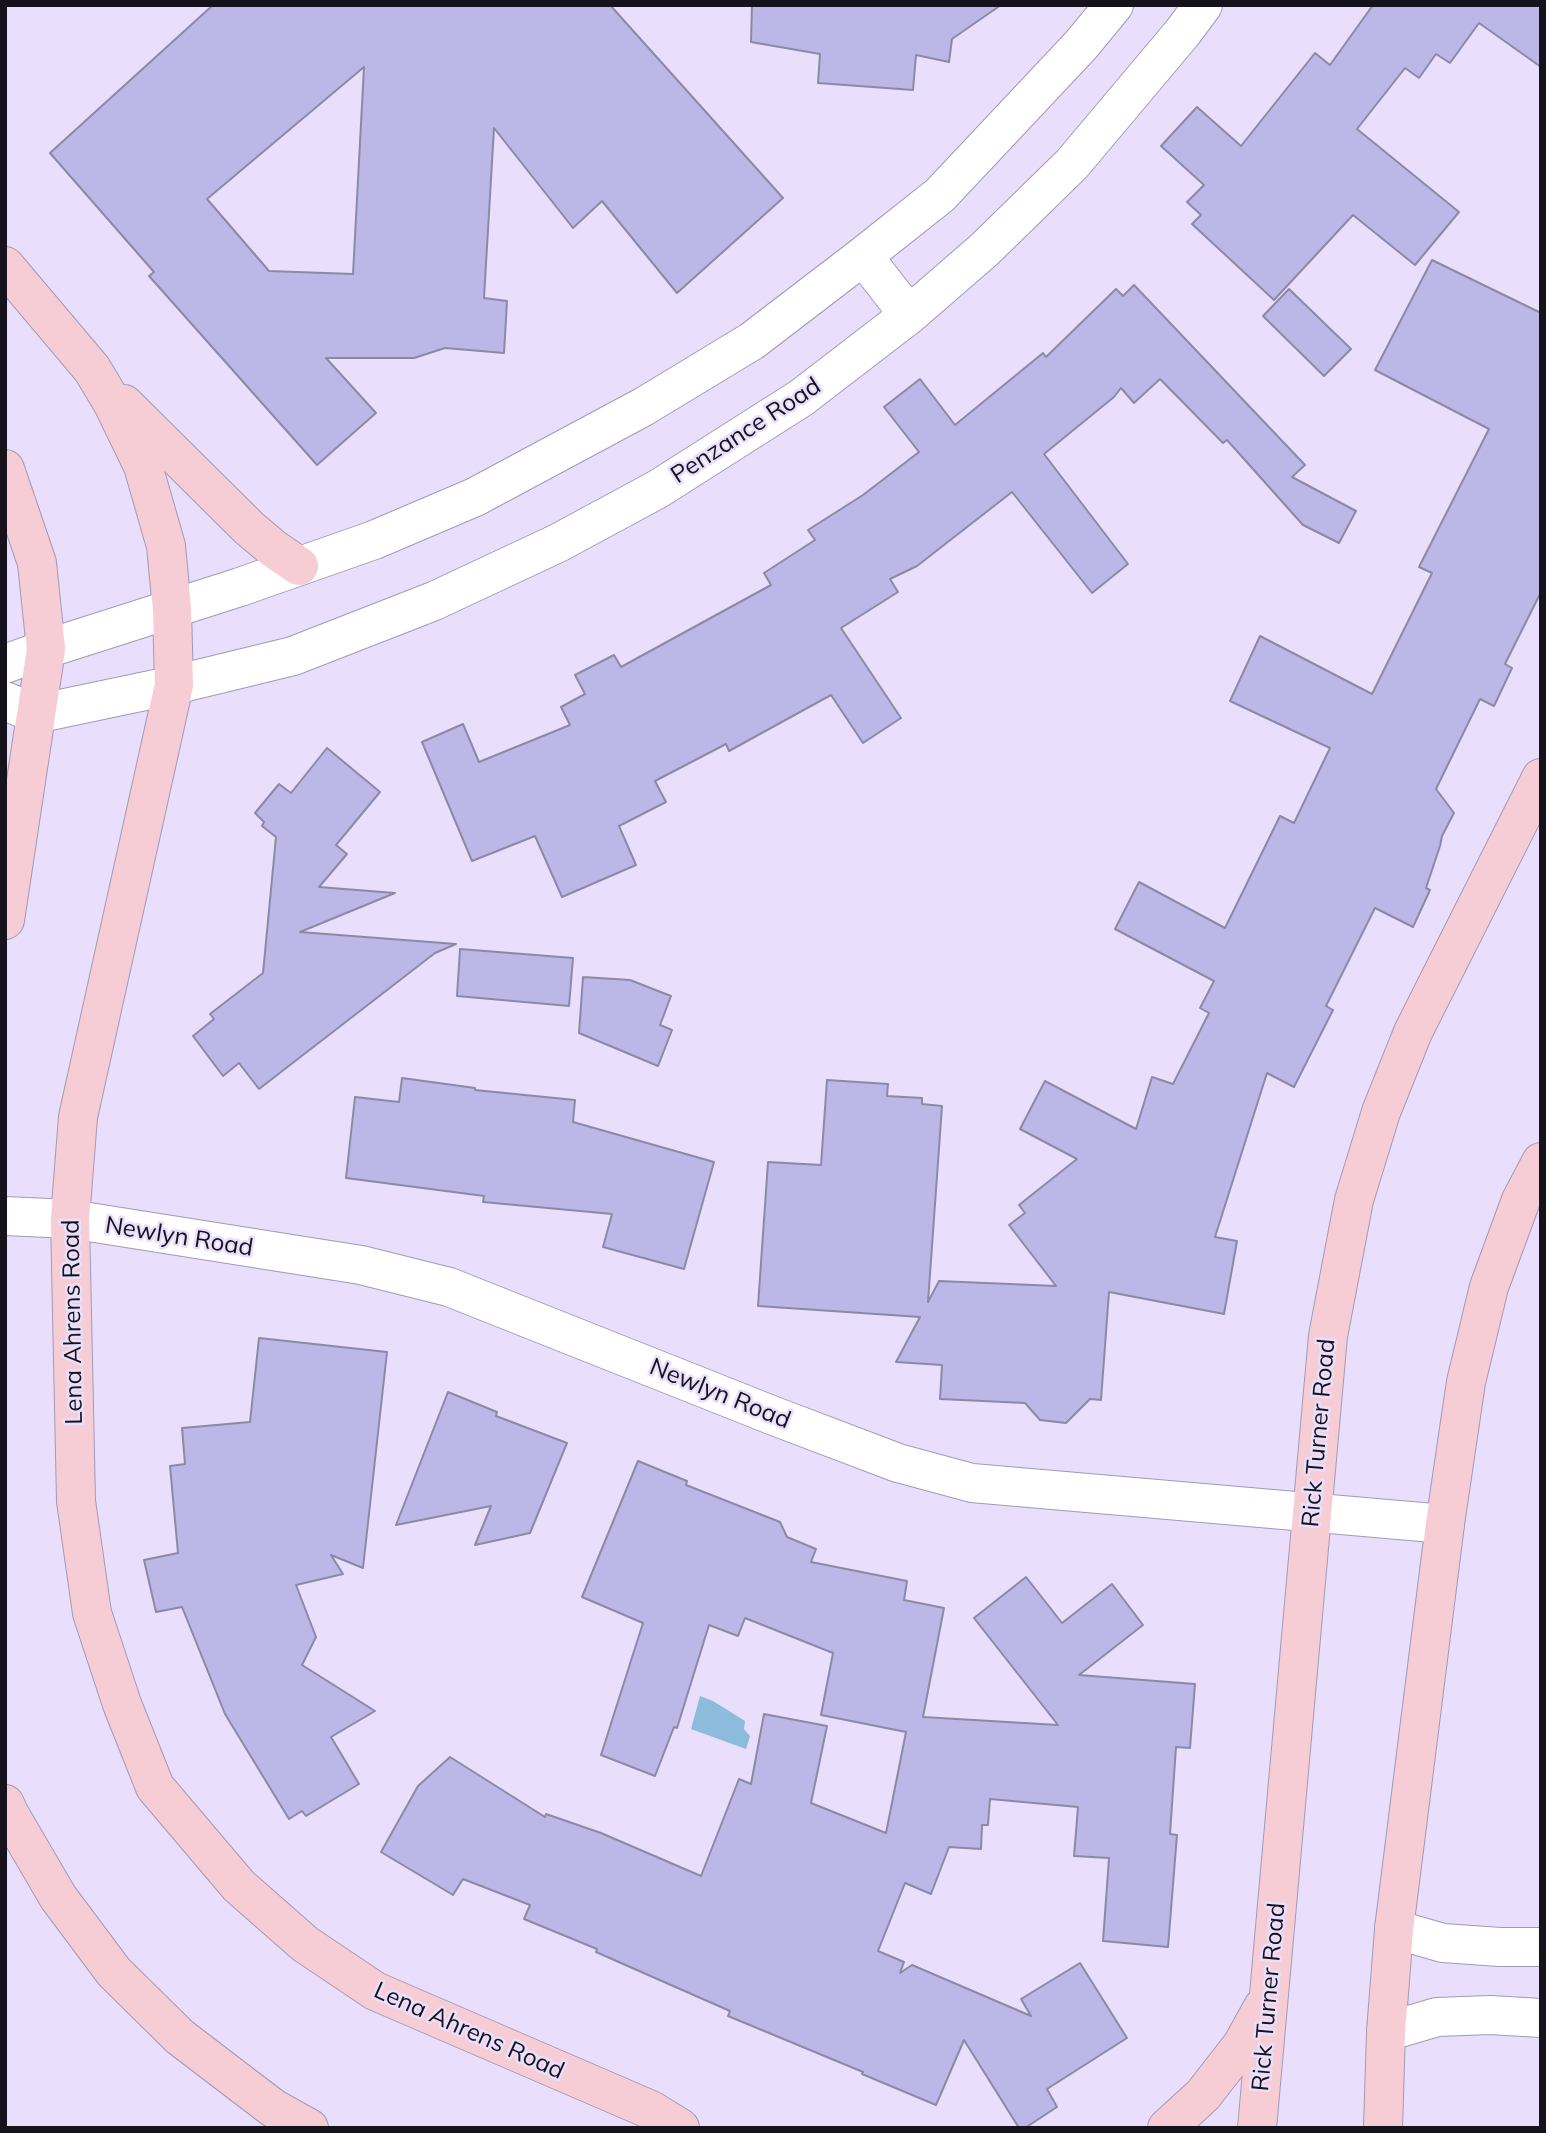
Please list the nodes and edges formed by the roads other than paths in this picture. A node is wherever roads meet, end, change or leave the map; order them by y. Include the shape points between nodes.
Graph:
1 (1114, 5) edge
2 (1203, 5) edge
3 (863, 256) junction
4 (5, 266) edge
5 (909, 315) junction
6 (92, 369) junction
7 (5, 469) edge
8 (299, 566) junction
9 (172, 609) junction
10 (46, 649) junction
11 (5, 664) edge
12 (174, 685) junction
13 (21, 708) edge
14 (1541, 778) edge
15 (5, 920) edge
16 (1541, 1162) edge
17 (5, 1216) edge
18 (70, 1219) junction
19 (1312, 1512) junction
20 (1445, 1524) junction
21 (5, 1804) edge
22 (1394, 1929) junction
23 (1541, 1947) edge
24 (1271, 1991) junction
25 (1541, 2018) edge
26 (1386, 2032) junction
27 (309, 2128) edge
28 (680, 2128) edge
29 (1167, 2128) edge
30 (1257, 2128) edge
31 (1383, 2128) edge

1 - 3 street via 940,195
2 - 5 street, Penzance Road via 1072,164
3 - 5 street
3 - 8 street via 752,341 643,407 475,497
4 - 6 main road, Lena Ahrens Road
5 - 12 street, Penzance Road via 801,398 658,489 558,544 434,601 293,656
6 - 8 main road via 249,528
6 - 9 main road, Lena Ahrens Road via 143,466 166,546
7 - 10 main road via 37,563
8 - 9 street
9 - 10 street
9 - 12 main road, Lena Ahrens Road
10 - 11 street
10 - 13 main road
12 - 13 street, Penzance Road
12 - 18 main road, Lena Ahrens Road via 78,1117
13 - 15 main road
14 - 19 main road, Rick Turner Road via 1413,1032 1381,1112 1354,1200 1328,1336
16 - 20 main road via 1521,1200 1489,1287 1466,1381
17 - 18 street, Newlyn Road
18 - 19 street, Newlyn Road via 362,1265 449,1287 898,1463 972,1483
18 - 28 main road, Lena Ahrens Road via 76,1501 92,1613 155,1787 239,1886 305,1944 375,1991 650,2110
19 - 20 street, Newlyn Road
19 - 24 main road, Rick Turner Road
20 - 22 main road
21 - 27 main road via 58,1897 114,1972 180,2036 273,2108
22 - 23 street via 1443,1943
22 - 26 main road
24 - 29 main road via 1242,2045 1203,2095
24 - 30 main road, Rick Turner Road
25 - 26 street via 1437,2017
26 - 31 main road

